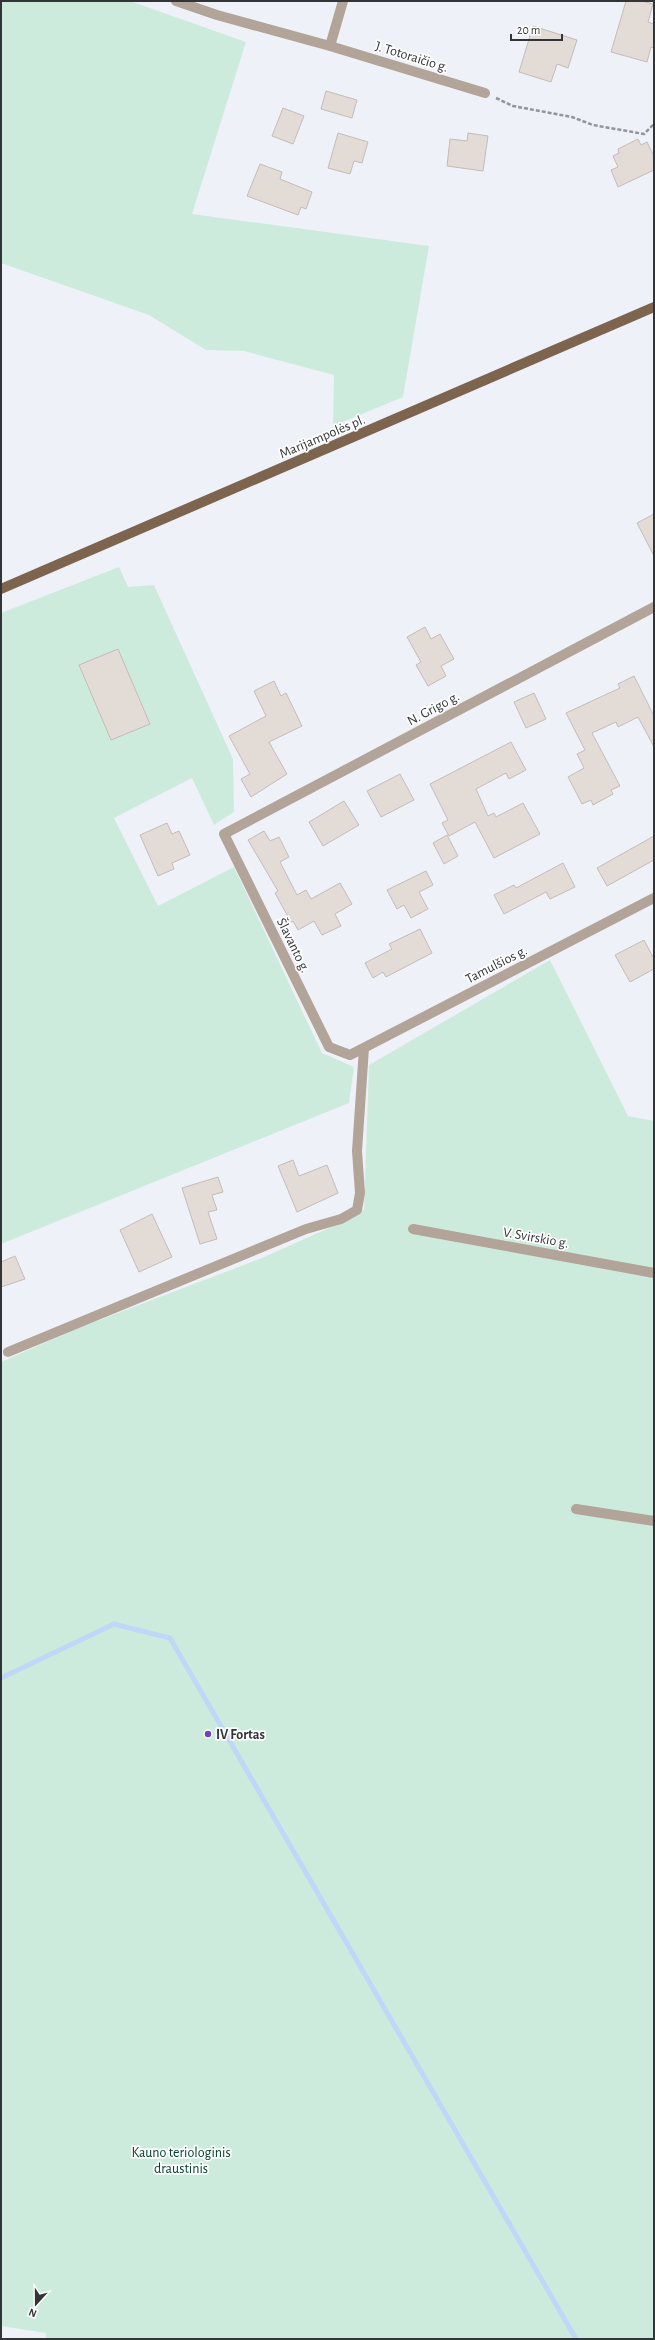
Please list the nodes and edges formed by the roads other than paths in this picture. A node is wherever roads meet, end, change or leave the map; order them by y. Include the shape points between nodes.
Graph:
1 (176, 1) edge
2 (343, 1) edge
3 (330, 46) junction
4 (485, 93) road end
5 (654, 307) edge
6 (1, 589) edge
7 (654, 607) edge
8 (224, 834) joint
9 (654, 898) edge
10 (364, 1048) junction
11 (350, 1055) joint
12 (413, 1229) dead end
13 (654, 1273) edge
14 (8, 1352) dead end
15 (576, 1508) dead end
16 (654, 1521) edge

1 - 3 street, J. Totoraičio g.
2 - 3 street
3 - 4 street, J. Totoraičio g.
5 - 6 main road, Marijampolės pl.
7 - 8 street, N. Grigo g.
8 - 11 street, Šlavanto g. via 329,1047
9 - 10 street, Tamulšios g.
10 - 11 street, Tamulšios g.
10 - 14 street via 357,1151 360,1193 357,1210 341,1219 306,1229
12 - 13 street, V. Svirskio g.
15 - 16 street

